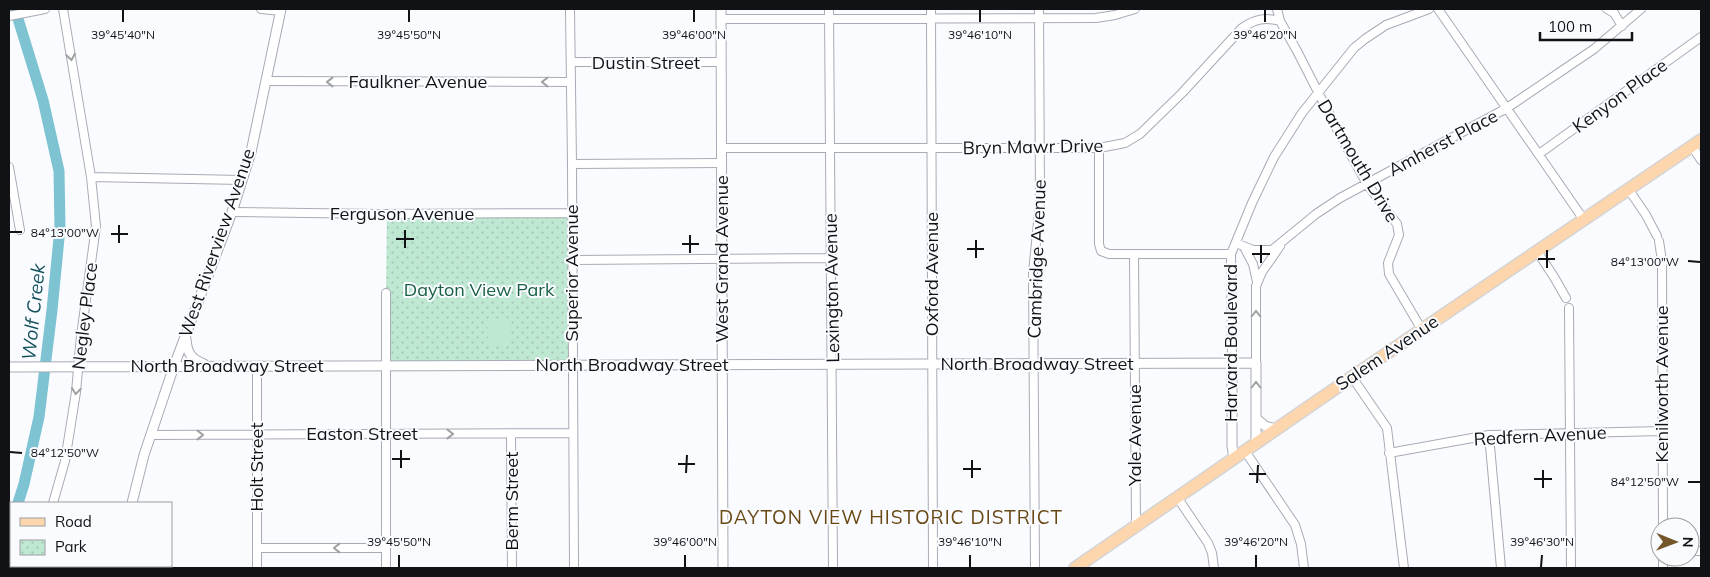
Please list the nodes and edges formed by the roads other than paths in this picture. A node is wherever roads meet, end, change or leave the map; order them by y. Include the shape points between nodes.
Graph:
1 (45, 9) edge
2 (62, 9) edge
3 (262, 9) edge
4 (570, 9) edge
5 (721, 9) edge
6 (829, 9) edge
7 (931, 9) edge
8 (1039, 9) edge
9 (1135, 9) edge
10 (1277, 9) edge
11 (1429, 9) edge
12 (1438, 9) edge
13 (1607, 9) edge
14 (1640, 9) edge
15 (281, 10) edge
16 (9, 16) edge
17 (721, 18) junction
18 (829, 18) junction
19 (931, 18) junction
20 (1039, 18) junction
21 (1280, 21) junction
22 (1622, 26) junction
23 (1701, 38) edge
24 (571, 62) junction
25 (721, 62) junction
26 (266, 81) junction
27 (571, 82) junction
28 (1318, 93) junction
29 (1507, 108) junction
30 (1697, 143) edge
31 (722, 148) junction
32 (830, 148) junction
33 (932, 148) junction
34 (1040, 148) junction
35 (1099, 148) junction
36 (1539, 154) junction
37 (1701, 160) edge
38 (722, 163) junction
39 (572, 164) junction
40 (9, 167) edge
41 (91, 177) junction
42 (242, 180) junction
43 (1367, 184) junction
44 (1629, 190) junction
45 (232, 212) junction
46 (572, 213) junction
47 (1584, 220) junction
48 (20, 230) dead end
49 (1236, 243) junction
50 (1281, 244) junction
51 (1244, 247) junction
52 (1537, 252) junction
53 (1134, 254) junction
54 (1231, 254) junction
55 (832, 258) junction
56 (722, 259) junction
57 (573, 260) junction
58 (1257, 282) junction
59 (386, 293) dead end
60 (1566, 298) dead end
61 (1569, 308) dead end
62 (1422, 330) junction
63 (186, 332) junction
64 (1232, 363) junction
65 (1256, 363) junction
66 (722, 364) junction
67 (833, 364) junction
68 (932, 364) junction
69 (1034, 364) junction
70 (1134, 364) junction
71 (385, 365) junction
72 (174, 366) junction
73 (209, 366) junction
74 (257, 366) junction
75 (572, 366) junction
76 (13, 367) edge
77 (75, 367) junction
78 (1352, 377) junction
79 (1256, 418) junction
80 (1276, 429) junction
81 (1662, 432) junction
82 (573, 433) junction
83 (1570, 433) junction
84 (386, 434) junction
85 (511, 434) junction
86 (151, 435) junction
87 (257, 435) junction
88 (1489, 435) junction
89 (1232, 438) junction
90 (1256, 443) junction
91 (1245, 451) junction
92 (1390, 453) junction
93 (1234, 458) junction
94 (1177, 497) junction
95 (53, 502) edge
96 (132, 502) edge
97 (1663, 517) edge
98 (1136, 526) junction
99 (257, 548) junction
100 (386, 548) junction
101 (139, 567) edge
102 (155, 568) edge
103 (258, 568) edge
104 (386, 568) edge
105 (512, 568) edge
106 (573, 568) edge
107 (723, 568) edge
108 (833, 568) edge
109 (933, 568) edge
110 (1035, 568) edge
111 (1075, 568) edge
112 (1214, 568) edge
113 (1304, 568) edge
114 (1404, 568) edge
115 (1501, 568) edge
116 (1570, 568) edge

1 - 16 street
2 -> 41 street, Negley Place
3 - 15 street
4 - 24 street, Superior Avenue
5 - 17 street, West Grand Avenue
6 - 18 street, Lexington Avenue
7 - 19 street, Oxford Avenue
8 - 20 street, Cambridge Avenue
9 - 20 street via 1096,18
10 - 21 street
11 - 28 street, Harvard Boulevard via 1393,22 1364,39
12 - 29 street
13 - 22 street via 1614,13
14 - 22 street, Amherst Place
15 - 26 street, West Riverview Avenue
17 - 18 street
17 - 25 street, West Grand Avenue
18 - 19 street
18 - 32 street, Lexington Avenue
19 - 20 street
19 - 33 street, Oxford Avenue
20 - 34 street, Cambridge Avenue
21 - 28 street, Dartmouth Drive
21 - 35 street, Bryn Mawr Drive via 1262,19 1242,28 1140,134 1125,143
22 - 29 street, Amherst Place
23 - 36 street, Kenyon Place
24 - 25 street, Dustin Street
24 - 27 street, Superior Avenue
25 - 31 street, West Grand Avenue
27 -> 26 street, Faulkner Avenue
26 - 42 street, West Riverview Avenue
27 - 39 street, Superior Avenue
28 - 43 street, Dartmouth Drive
28 - 49 street, Harvard Boulevard via 1274,157
29 - 36 street
29 - 43 street, Amherst Place
30 - 37 street
30 - 44 main road, Salem Avenue
31 - 32 street, Bryn Mawr Drive
31 - 38 street, West Grand Avenue
32 - 33 street, Bryn Mawr Drive
32 - 55 street, Lexington Avenue
33 - 34 street, Bryn Mawr Drive
33 - 68 street, Oxford Avenue
34 - 35 street, Bryn Mawr Drive
34 - 69 street, Cambridge Avenue via 1040,202 1033,273
35 - 53 street via 1101,251
36 - 47 street
38 - 39 street
38 - 56 street, West Grand Avenue
39 - 46 street, Superior Avenue
40 - 48 street
41 - 42 street
41 - 77 street, Negley Place via 96,226
42 - 45 street, West Riverview Avenue
43 - 50 street, Amherst Place via 1316,214
43 - 62 street, Dartmouth Drive via 1397,224 1398,235 1388,263 1389,274
44 - 47 main road, Salem Avenue
44 - 81 street, Kenilworth Avenue via 1658,238 1662,261
45 - 46 street, Ferguson Avenue
45 - 63 street, West Riverview Avenue
46 - 57 street, Superior Avenue
47 - 52 main road, Salem Avenue
49 - 51 street, Amherst Place
49 - 54 street, Harvard Boulevard
50 - 51 street, Amherst Place via 1272,250 1261,251
50 - 58 street, Harvard Boulevard
51 - 58 street, Harvard Boulevard via 1253,264
52 - 60 street
52 - 62 main road, Salem Avenue
53 - 54 street
53 - 70 street, Yale Avenue
54 - 64 street, Harvard Boulevard
55 - 56 street
55 - 67 street, Lexington Avenue
56 - 57 street
56 - 66 street, West Grand Avenue
57 - 75 street, Superior Avenue
65 -> 58 street, Harvard Boulevard
59 - 71 street
61 - 83 street
62 - 78 main road, Salem Avenue
63 - 72 street, West Riverview Avenue
63 - 73 street via 186,349 190,355 197,362
64 - 65 street, North Broadway Street
64 - 70 street, North Broadway Street
64 - 89 street, Harvard Boulevard
79 -> 65 street, Harvard Boulevard
66 - 67 street, North Broadway Street
66 - 75 street, North Broadway Street
66 - 107 street, West Grand Avenue
67 - 68 street, North Broadway Street
67 - 108 street, Lexington Avenue
68 - 69 street, North Broadway Street
68 - 109 street, Oxford Avenue
69 - 70 street, North Broadway Street
69 - 110 street, Cambridge Avenue
70 - 98 street, Yale Avenue
71 - 74 street, North Broadway Street
71 - 75 street, North Broadway Street
71 - 84 street
72 - 73 street, North Broadway Street
72 - 77 street, North Broadway Street
72 - 86 street, West Riverview Avenue
73 - 74 street, North Broadway Street
74 - 87 street, Holt Street
75 - 82 street, Superior Avenue
76 - 77 street, North Broadway Street
77 -> 95 street, Negley Place via 76,392 65,461
78 - 80 main road, Salem Avenue
78 - 92 street via 1387,428
79 - 80 street via 1265,426
79 - 90 street, Harvard Boulevard
80 - 90 main road, Salem Avenue
81 - 83 street, Redfern Avenue
81 - 97 street, Kenilworth Avenue
82 - 85 street, Easton Street
82 - 106 street, Superior Avenue
83 - 88 street, Redfern Avenue
83 - 116 street
84 -> 85 street, Easton Street
84 - 87 street, Easton Street
84 - 100 street
85 - 105 street, Berm Street
86 -> 87 street, Easton Street
86 - 96 street, West Riverview Avenue
87 - 99 street, Holt Street
88 - 92 street, Redfern Avenue
88 - 115 street
89 - 91 street
89 - 93 street, Harvard Boulevard
90 - 91 main road, Salem Avenue
91 - 93 main road, Salem Avenue
91 - 113 street via 1295,525
92 - 114 street
93 - 94 main road, Salem Avenue
94 - 98 main road, Salem Avenue
94 - 112 street via 1208,544
98 - 111 main road, Salem Avenue
100 -> 99 street
99 - 103 street, Holt Street
100 - 104 street
101 - 102 street

